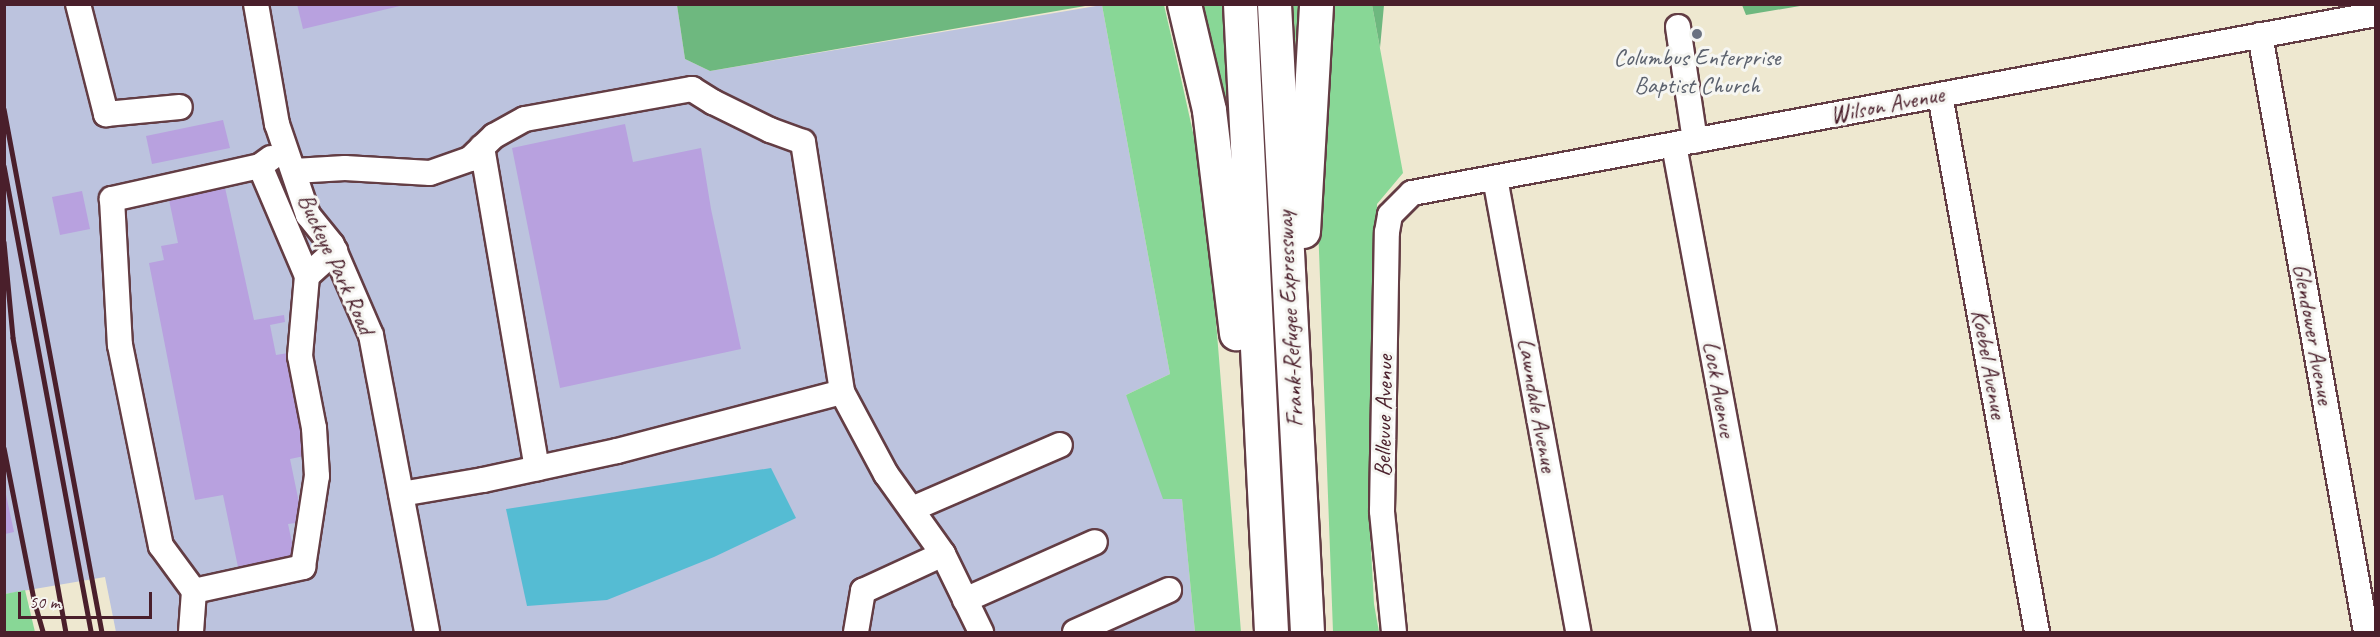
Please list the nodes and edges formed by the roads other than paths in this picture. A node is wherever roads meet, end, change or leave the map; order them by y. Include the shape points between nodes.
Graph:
1 (78, 4) edge
2 (256, 4) edge
3 (1184, 4) edge
4 (1240, 4) edge
5 (1274, 4) edge
6 (1316, 4) edge
7 (2376, 14) edge
8 (1678, 27) dead end
9 (2260, 35) junction
10 (1940, 95) junction
11 (180, 107) dead end
12 (1685, 143) junction
13 (482, 147) junction
14 (286, 148) junction
15 (260, 166) junction
16 (294, 171) junction
17 (1495, 178) junction
18 (1401, 202) joint
19 (334, 251) junction
20 (308, 276) junction
21 (1288, 294) junction
22 (842, 392) junction
23 (1060, 445) dead end
24 (1261, 449) junction
25 (528, 470) junction
26 (401, 494) junction
27 (912, 510) junction
28 (1095, 542) dead end
29 (943, 554) junction
30 (1169, 590) dead end
31 (194, 591) junction
32 (965, 600) junction
33 (191, 633) edge
34 (427, 633) edge
35 (856, 633) edge
36 (981, 633) edge
37 (1075, 633) edge
38 (1271, 633) edge
39 (1307, 633) edge
40 (1394, 633) edge
41 (1578, 633) edge
42 (1764, 633) edge
43 (2037, 633) edge
44 (2366, 633) edge

1 - 11 street via 106,114
2 - 14 street, Buckeye Park Road via 277,124
3 - 24 highway via 1209,110 1243,380
4 - 24 highway, Frank-Refugee Expressway
5 - 21 highway, Frank-Refugee Expressway
6 - 21 highway via 1303,230
7 - 9 street, Wilson Avenue
8 - 12 street, Lock Avenue
9 - 10 street, Wilson Avenue
9 - 44 street, Glendower Avenue
10 - 12 street, Wilson Avenue
10 - 43 street, Koebel Avenue
12 - 17 street, Wilson Avenue
12 - 42 street, Lock Avenue
13 - 16 street via 470,159 430,172 345,168
13 - 22 street via 525,119 692,88 732,112 803,142
13 - 25 street
14 - 15 street
14 - 16 street, Buckeye Park Road
15 - 20 street
15 - 31 street via 112,199 120,345 159,534 162,546
16 - 19 street, Buckeye Park Road via 308,215
17 - 18 street, Wilson Avenue via 1419,192
17 - 41 street, Lawndale Avenue
18 - 40 street, Bellevue Avenue via 1390,215 1387,232 1382,511
19 - 20 street
19 - 26 street, Buckeye Park Road via 371,334
20 - 31 street via 300,356 314,428 317,476 303,567
21 - 39 highway, Frank-Refugee Expressway
22 - 25 street via 617,451
22 - 27 street via 886,474
23 - 27 street
24 - 38 highway, Frank-Refugee Expressway
25 - 26 street
26 - 34 street, Buckeye Park Road
27 - 29 street
28 - 32 street
29 - 32 street
29 - 35 street via 863,591
30 - 37 street
31 - 33 street
32 - 36 street

